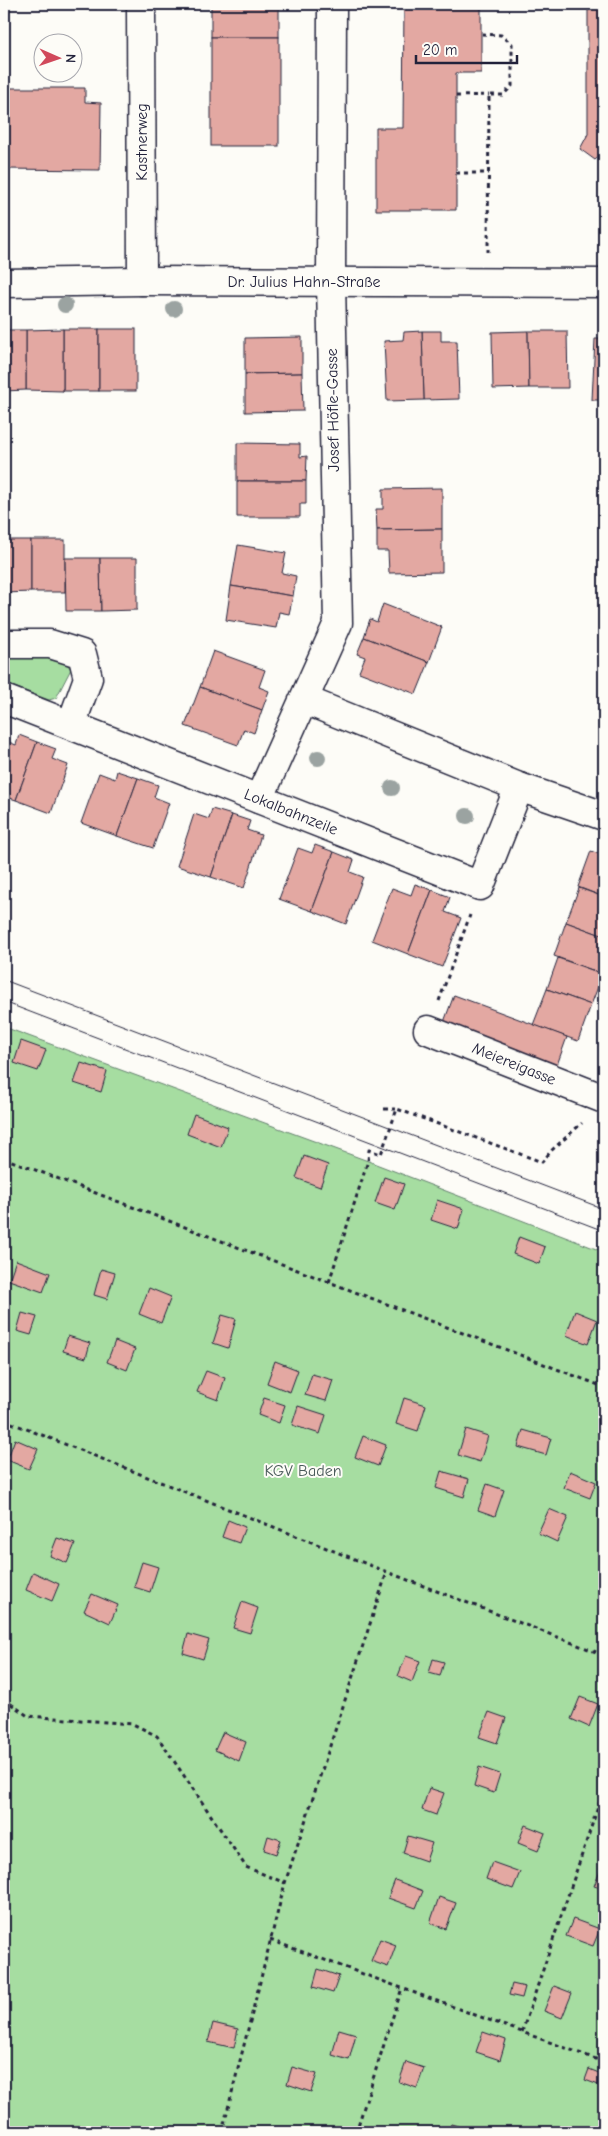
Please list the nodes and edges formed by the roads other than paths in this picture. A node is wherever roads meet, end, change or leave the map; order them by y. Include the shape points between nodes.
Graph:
1 (141, 4) edge
2 (332, 4) edge
3 (142, 281) junction
4 (331, 282) junction
5 (4, 283) edge
6 (604, 283) edge
7 (4, 644) edge
8 (4, 699) edge
9 (305, 700) junction
10 (71, 725) junction
11 (519, 787) junction
12 (259, 799) junction
13 (604, 816) edge
14 (428, 1030) road end
15 (602, 1094) edge

1 - 3 street, Kastnerweg
2 - 4 street, Josef Höfle-Gasse
3 - 4 street, Dr. Julius Hahn-Straße
3 - 5 street, Dr. Julius Hahn-Straße
4 - 6 street, Dr. Julius Hahn-Straße
4 - 9 street, Josef Höfle-Gasse via 338,624
7 - 10 street via 50,644 82,654 88,678
8 - 10 street, Lokalbahnzeile
9 - 11 street
9 - 12 street, Josef Höfle-Gasse
10 - 12 street, Lokalbahnzeile
11 - 12 street, Lokalbahnzeile via 480,886
11 - 13 street
14 - 15 street, Meiereigasse

